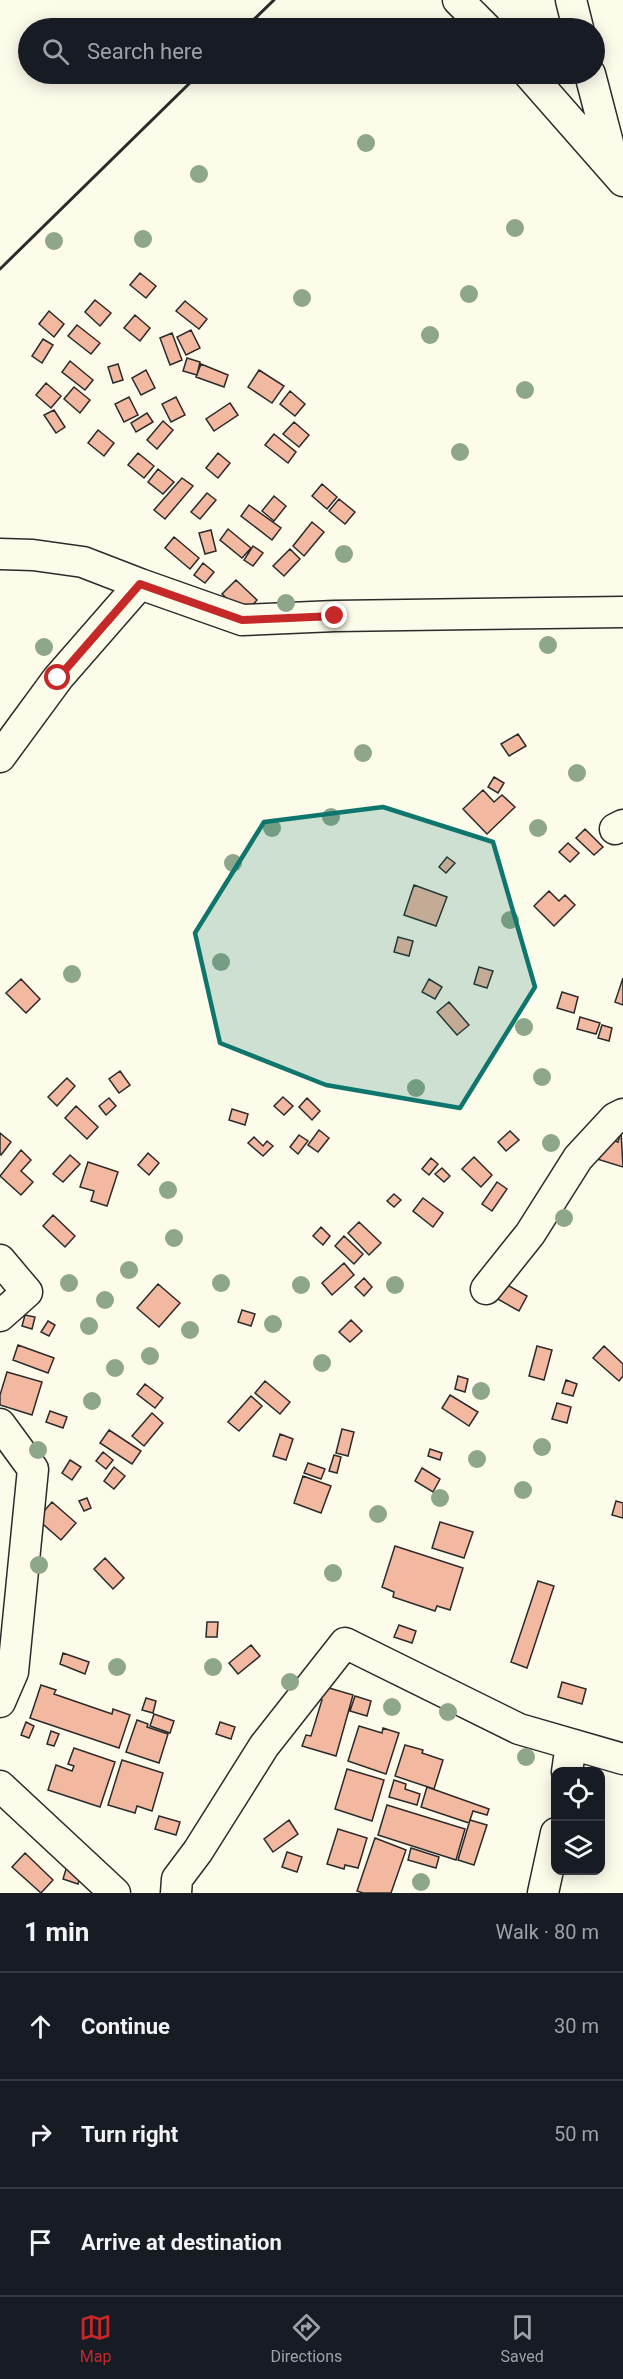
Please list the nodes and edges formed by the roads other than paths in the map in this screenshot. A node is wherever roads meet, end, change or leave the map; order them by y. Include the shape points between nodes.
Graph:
1 (459, 0) edge
2 (571, 0) edge
3 (476, 18) edge
4 (576, 18) edge
5 (538, 84) edge
6 (593, 84) edge
7 (619, 176) edge
8 (0, 554) edge
9 (140, 584) junction
10 (623, 612) edge
11 (0, 757) edge
12 (623, 1114) edge
13 (0, 1260) edge
14 (486, 1289) dead end
15 (0, 1316) edge
16 (0, 1424) edge
17 (0, 1702) edge
18 (569, 1758) edge
19 (623, 1759) edge
20 (0, 1786) edge
21 (551, 1853) edge
22 (115, 1893) edge
23 (176, 1893) edge
24 (543, 1893) edge

1 - 3 street
2 - 4 street
5 - 7 street
6 - 7 street
8 - 9 street via 83,562
9 - 10 street via 242,620
9 - 11 street via 58,678
12 - 14 street via 578,1158 530,1234
13 - 15 street via 27,1292
16 - 17 street via 33,1469 12,1672
18 - 19 street
18 - 23 street via 345,1643 264,1746 177,1879
20 - 22 street
21 - 24 street

